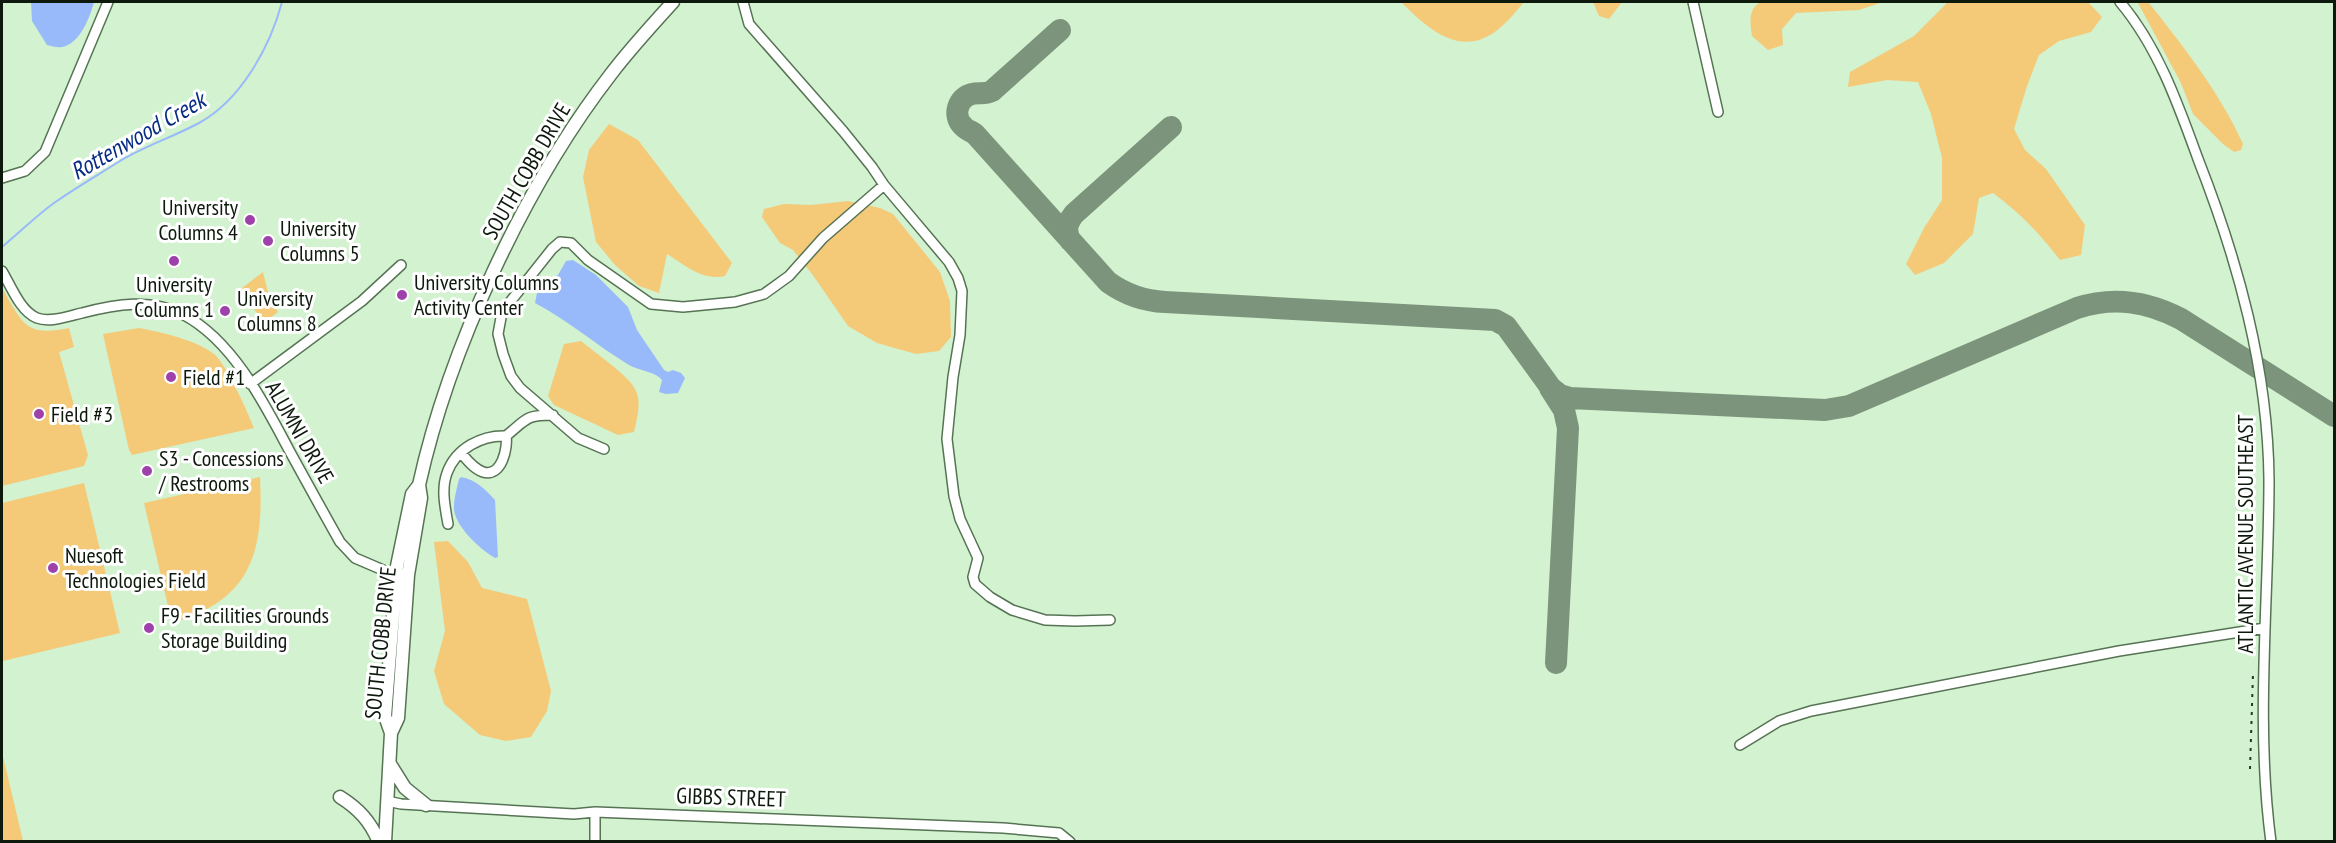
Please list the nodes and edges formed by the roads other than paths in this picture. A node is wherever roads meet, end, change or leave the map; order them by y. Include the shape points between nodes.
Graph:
1 (108, 2) edge
2 (673, 2) edge
3 (743, 2) edge
4 (1693, 2) edge
5 (2120, 2) edge
6 (1718, 112) dead end
7 (2, 178) edge
8 (884, 185) junction
9 (401, 265) dead end
10 (2, 271) edge
11 (250, 384) junction
12 (553, 415) junction
13 (506, 436) junction
14 (604, 449) dead end
15 (461, 453) junction
16 (419, 485) junction
17 (448, 524) dead end
18 (374, 565) junction
19 (397, 566) junction
20 (408, 575) junction
21 (394, 590) junction
22 (1110, 620) dead end
23 (2265, 628) junction
24 (391, 733) junction
25 (1740, 745) dead end
26 (389, 763) junction
27 (340, 797) dead end
28 (387, 801) junction
29 (426, 805) junction
30 (595, 812) junction
31 (380, 842) edge
32 (385, 842) edge
33 (595, 842) edge
34 (1070, 842) edge
35 (2271, 842) edge

1 - 7 street via 45,152 25,171
2 - 16 main road, SOUTH COBB DRIVE via 593,99 520,220 466,340
3 - 8 street via 749,24 843,130
4 - 6 street
5 - 23 street, ATLANTIC AVENUE SOUTHEAST via 2139,28 2171,88 2209,187 2251,329 2261,379 2269,479
8 - 12 street via 823,238 789,276 764,294 735,302 683,307 651,304 588,260 571,243 560,242 508,303 498,334 511,376
8 - 22 street via 949,262 962,291 947,440 960,519 978,558 975,584 1012,610 1045,620
9 - 11 street via 362,302
10 - 11 street, ALUMNI DRIVE via 25,310 44,320 122,304 177,312 207,330
11 - 18 street, ALUMNI DRIVE via 340,542 355,558
12 - 13 street via 536,414
12 - 14 street via 578,438
13 - 15 street via 477,441
13 - 15 street via 505,456 489,472 470,464
15 - 17 street via 447,472 444,503
16 - 19 main road, SOUTH COBB DRIVE via 412,494
16 - 20 main road, SOUTH COBB DRIVE via 421,498
18 - 19 street, ALUMNI DRIVE
18 - 21 street, ALUMNI DRIVE via 383,570
19 - 20 main road
19 - 21 main road, SOUTH COBB DRIVE
20 - 24 main road, SOUTH COBB DRIVE via 398,718
21 - 24 main road, SOUTH COBB DRIVE via 385,716
23 - 25 street via 2119,651 1811,711 1779,721
23 - 35 street, ATLANTIC AVENUE SOUTHEAST via 2265,769
24 - 26 main road, SOUTH COBB DRIVE
26 - 28 main road, SOUTH COBB DRIVE
26 - 29 main road via 405,788
27 - 31 main road via 366,818
28 - 29 street, GIBBS STREET
28 - 32 main road, SOUTH COBB DRIVE
29 - 30 street, GIBBS STREET
30 - 33 street
30 - 34 street, GIBBS STREET via 1014,829 1059,832

